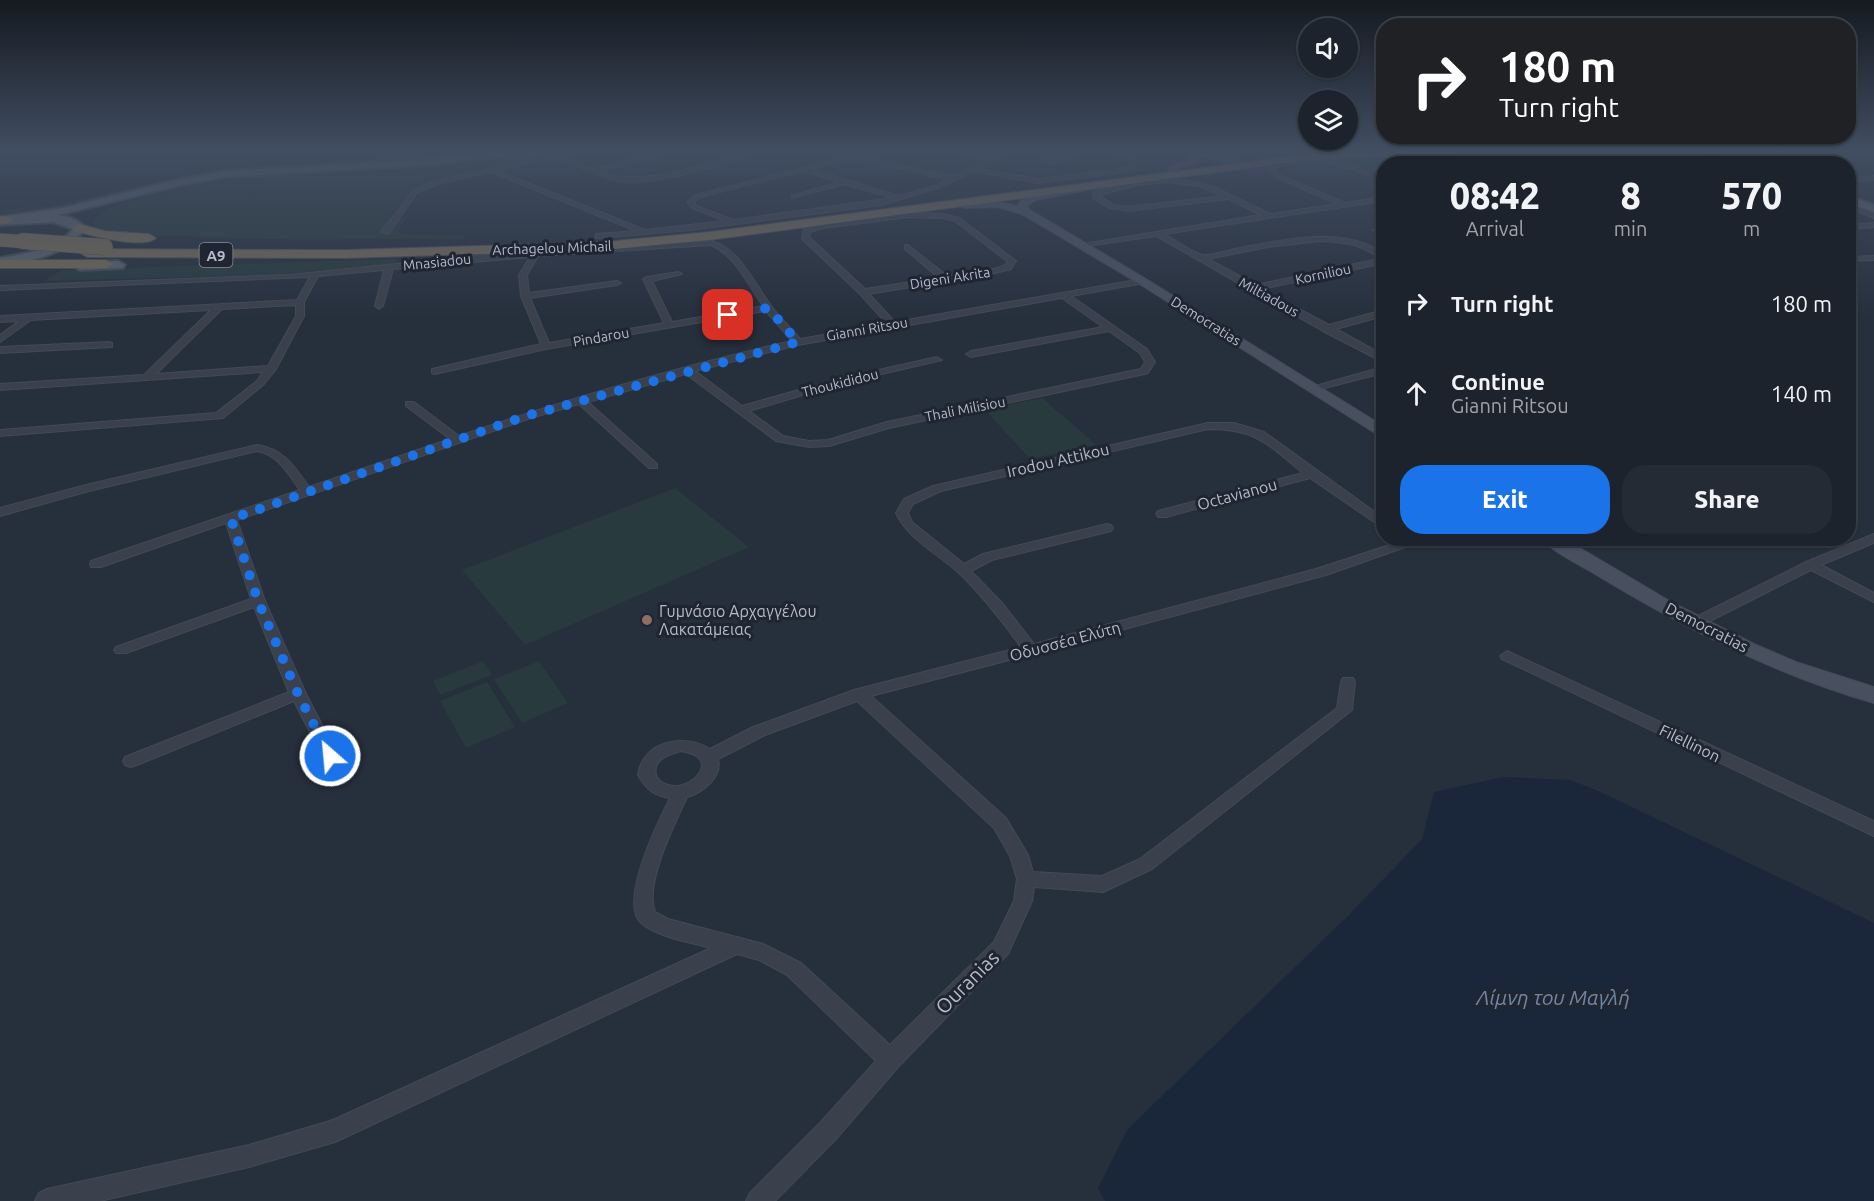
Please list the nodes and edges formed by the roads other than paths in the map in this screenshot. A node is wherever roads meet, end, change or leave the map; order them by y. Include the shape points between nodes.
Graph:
1 (72, 207) edge
2 (79, 207) edge
3 (108, 207) edge
4 (404, 207) edge
5 (583, 207) edge
6 (694, 207) edge
7 (889, 207) edge
8 (893, 207) edge
9 (917, 207) edge
10 (937, 207) edge
11 (1007, 207) edge
12 (1023, 207) edge
13 (1111, 207) edge
14 (1144, 207) edge
15 (1249, 207) edge
16 (1324, 207) edge
17 (1856, 208) edge
18 (1026, 212) junction
19 (1268, 216) junction
20 (1874, 216) edge
21 (5, 219) edge
22 (733, 222) junction
23 (1874, 225) edge
24 (77, 226) junction
25 (1856, 226) edge
26 (385, 232) dead end
27 (646, 232) junction
28 (1156, 233) junction
29 (599, 236) dead end
30 (166, 239) dead end
31 (0, 240) edge
32 (189, 240) dead end
33 (1080, 245) junction
34 (0, 248) edge
35 (908, 248) dead end
36 (540, 250) junction
37 (350, 251) junction
38 (1376, 252) edge
39 (1201, 258) junction
40 (1874, 258) edge
41 (1856, 259) edge
42 (1376, 262) edge
43 (0, 265) edge
44 (389, 267) junction
45 (678, 274) dead end
46 (315, 275) junction
47 (945, 279) junction
48 (1142, 281) junction
49 (617, 283) dead end
50 (0, 288) edge
51 (1254, 288) junction
52 (863, 292) junction
53 (1064, 295) junction
54 (525, 296) junction
55 (300, 302) junction
56 (379, 306) dead end
57 (218, 308) junction
58 (768, 308) junction
59 (1376, 315) edge
60 (29, 318) junction
61 (0, 319) edge
62 (669, 325) junction
63 (893, 325) junction
64 (1110, 327) junction
65 (1326, 329) junction
66 (0, 339) edge
67 (798, 342) junction
68 (109, 345) dead end
69 (546, 346) junction
70 (0, 350) edge
71 (971, 354) dead end
72 (1376, 355) edge
73 (937, 360) dead end
74 (271, 369) junction
75 (435, 371) dead end
76 (689, 371) junction
77 (1376, 372) edge
78 (148, 376) junction
79 (0, 387) edge
80 (1313, 388) junction
81 (582, 402) junction
82 (410, 404) dead end
83 (743, 410) junction
84 (1376, 428) edge
85 (0, 433) edge
86 (457, 439) junction
87 (653, 466) dead end
88 (1312, 474) junction
89 (307, 492) junction
90 (0, 512) edge
91 (1162, 514) dead end
92 (231, 519) junction
93 (1376, 519) edge
94 (1107, 528) dead end
95 (1874, 538) edge
96 (1393, 546) edge
97 (1563, 546) edge
98 (1855, 546) edge
99 (1856, 546) edge
100 (96, 564) dead end
101 (1811, 565) junction
102 (963, 570) junction
103 (1874, 598) edge
104 (258, 601) junction
105 (1695, 623) junction
106 (121, 650) dead end
107 (1032, 651) junction
108 (1507, 656) dead end
109 (1348, 682) dead end
110 (298, 694) junction
111 (860, 694) junction
112 (1874, 695) edge
113 (330, 756) dead end
114 (710, 756) junction
115 (131, 761) dead end
116 (681, 792) junction
117 (1874, 830) edge
118 (1026, 879) junction
119 (737, 945) junction
120 (890, 1060) junction
121 (47, 1201) edge
122 (758, 1201) edge

1 - 21 main road
2 - 21 main road
3 - 24 main road
4 - 26 street
5 - 27 street
6 - 22 street
7 - 22 street
8 - 36 highway, Archagelou Michail / A9 via 710,236
9 - 10 highway, Archagelou Michail / A9
11 - 18 street, Democratias
12 - 18 street
13 - 14 street
15 - 19 street
16 - 19 street
17 - 20 street
18 - 33 street, Democratias
19 - 28 street
21 - 24 main road via 49,218
22 - 27 street
23 - 25 street
24 - 30 highway via 104,235
24 - 43 main road via 77,233 61,244
27 - 29 street
28 - 33 street
28 - 39 street, Miltiadous
31 - 37 highway, A9, bridge via 105,247
32 - 36 highway
33 - 48 street, Democratias
34 - 37 highway, A9 via 177,255
35 - 47 street
36 - 37 highway, Archagelou Michail / A9
36 - 43 highway via 341,260
36 - 44 street, Mnasiadou
36 - 54 street via 523,274
36 - 58 street, Mnasiadou via 722,245
38 - 39 street, Korniliou via 1361,243 1330,238
39 - 51 street, Miltiadous
40 - 41 street
42 - 51 street, Korniliou
44 - 46 street, Mnasiadou
44 - 56 street, Mnasiadou
45 - 62 street via 647,279
46 - 50 street, Mnasiadou
46 - 55 street
47 - 52 street, Digeni Akrita
47 - 52 street, Digeni Akrita via 995,271 1008,267 1012,261 957,219 947,216 917,215 807,231 805,237
48 - 53 street, Gianni Ritsou
48 - 80 street, Democratias
49 - 54 street
51 - 65 street, Miltiadous
52 - 63 street, Digeni Akrita
53 - 63 street, Gianni Ritsou
53 - 64 street, Thali Milisiou
54 - 69 street
55 - 57 street
55 - 74 street via 300,316
57 - 60 street
57 - 78 street
58 - 62 street, Pindarou
58 - 67 street, Mnasiadou
59 - 65 street
60 - 61 street
60 - 66 street
62 - 69 street, Pindarou
63 - 67 street, Gianni Ritsou
64 - 71 street
64 - 83 street, Thali Milisiou via 1144,351 1150,362 1144,371 887,425 829,443 780,439
65 - 72 street, Miltiadous
67 - 76 street, Gianni Ritsou
68 - 70 street
69 - 75 street, Pindarou
73 - 83 street, Thoukididou via 841,381
74 - 78 street
74 - 85 street via 260,383 219,416
76 - 81 street, Gianni Ritsou
76 - 83 street, Thali Milisiou
77 - 80 street
78 - 79 street
80 - 84 street, Democratias
81 - 86 street, Gianni Ritsou
81 - 87 street
82 - 86 street
86 - 89 street, Gianni Ritsou
88 - 91 street, Octavianou
88 - 93 street, Irodou Attikou
88 - 102 street, Irodou Attikou via 1260,434 1234,426 1208,426 937,488 908,502 902,513 907,524
89 - 90 street via 277,452 257,448
89 - 92 street, Gianni Ritsou
92 - 100 street, Gianni Ritsou
92 - 104 street
94 - 102 street via 988,557
95 - 99 street
96 - 107 street, Οδυσσέα Ελύτη via 1321,572
97 - 105 street, Democratias
98 - 101 street
101 - 103 street
101 - 105 street
102 - 107 street, Irodou Attikou
104 - 106 street
104 - 110 street
105 - 112 street, Democratias via 1764,656
107 - 111 street, Οδυσσέα Ελύτη
108 - 117 street, Filellinon
109 - 118 street via 1344,710 1146,864 1103,884
110 - 113 street
110 - 115 street
111 - 114 street, Οδυσσέα Ελύτη via 759,731
111 - 118 street via 1000,823
114 - 116 street via 712,765 703,782
114 - 116 street via 692,745 666,748 655,755 645,774 648,783 668,793
116 - 119 street via 645,883 644,913 663,926
118 - 120 street, Ouranias via 1023,901 1001,948
119 - 120 street via 794,969
119 - 121 street via 335,1131 249,1156
120 - 122 street, Ouranias via 828,1131

